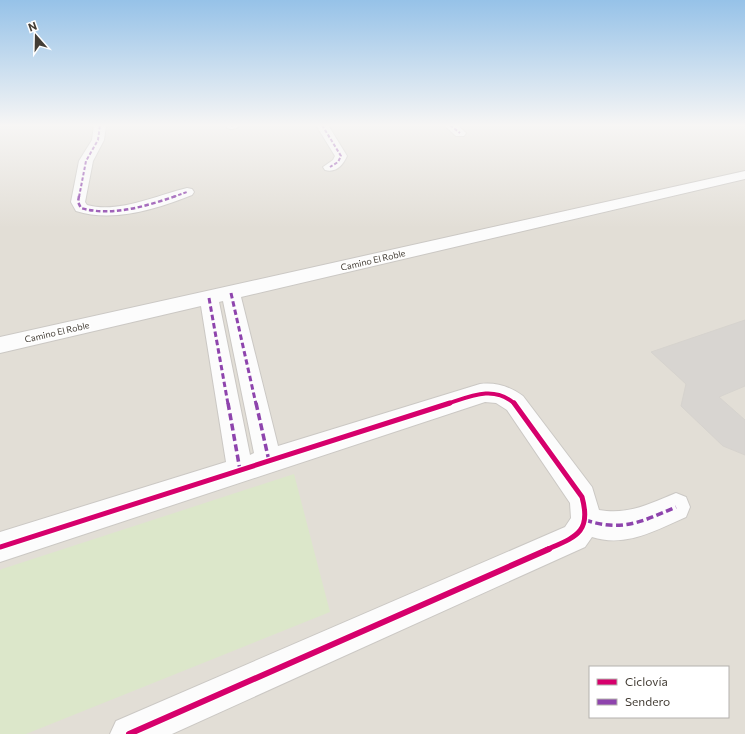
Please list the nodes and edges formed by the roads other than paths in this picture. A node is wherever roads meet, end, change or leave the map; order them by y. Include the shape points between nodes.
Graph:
1 (87, 159) edge
2 (339, 159) edge
3 (330, 167) dead end
4 (745, 176) edge
5 (187, 192) dead end
6 (220, 295) junction
7 (0, 345) edge
8 (268, 461) junction
9 (240, 470) junction
10 (676, 507) dead end
11 (585, 520) junction
12 (0, 548) edge
13 (129, 734) edge

1 - 5 street via 78,202 81,208 96,212 131,207
2 - 3 street
4 - 6 street, Camino El Roble
6 - 7 street, Camino El Roble
6 - 8 street
6 - 9 street
8 - 9 street
8 - 11 street via 480,393 497,393 515,403 582,497
9 - 12 street
10 - 11 street via 625,527 598,525
11 - 13 street via 582,529 566,542

